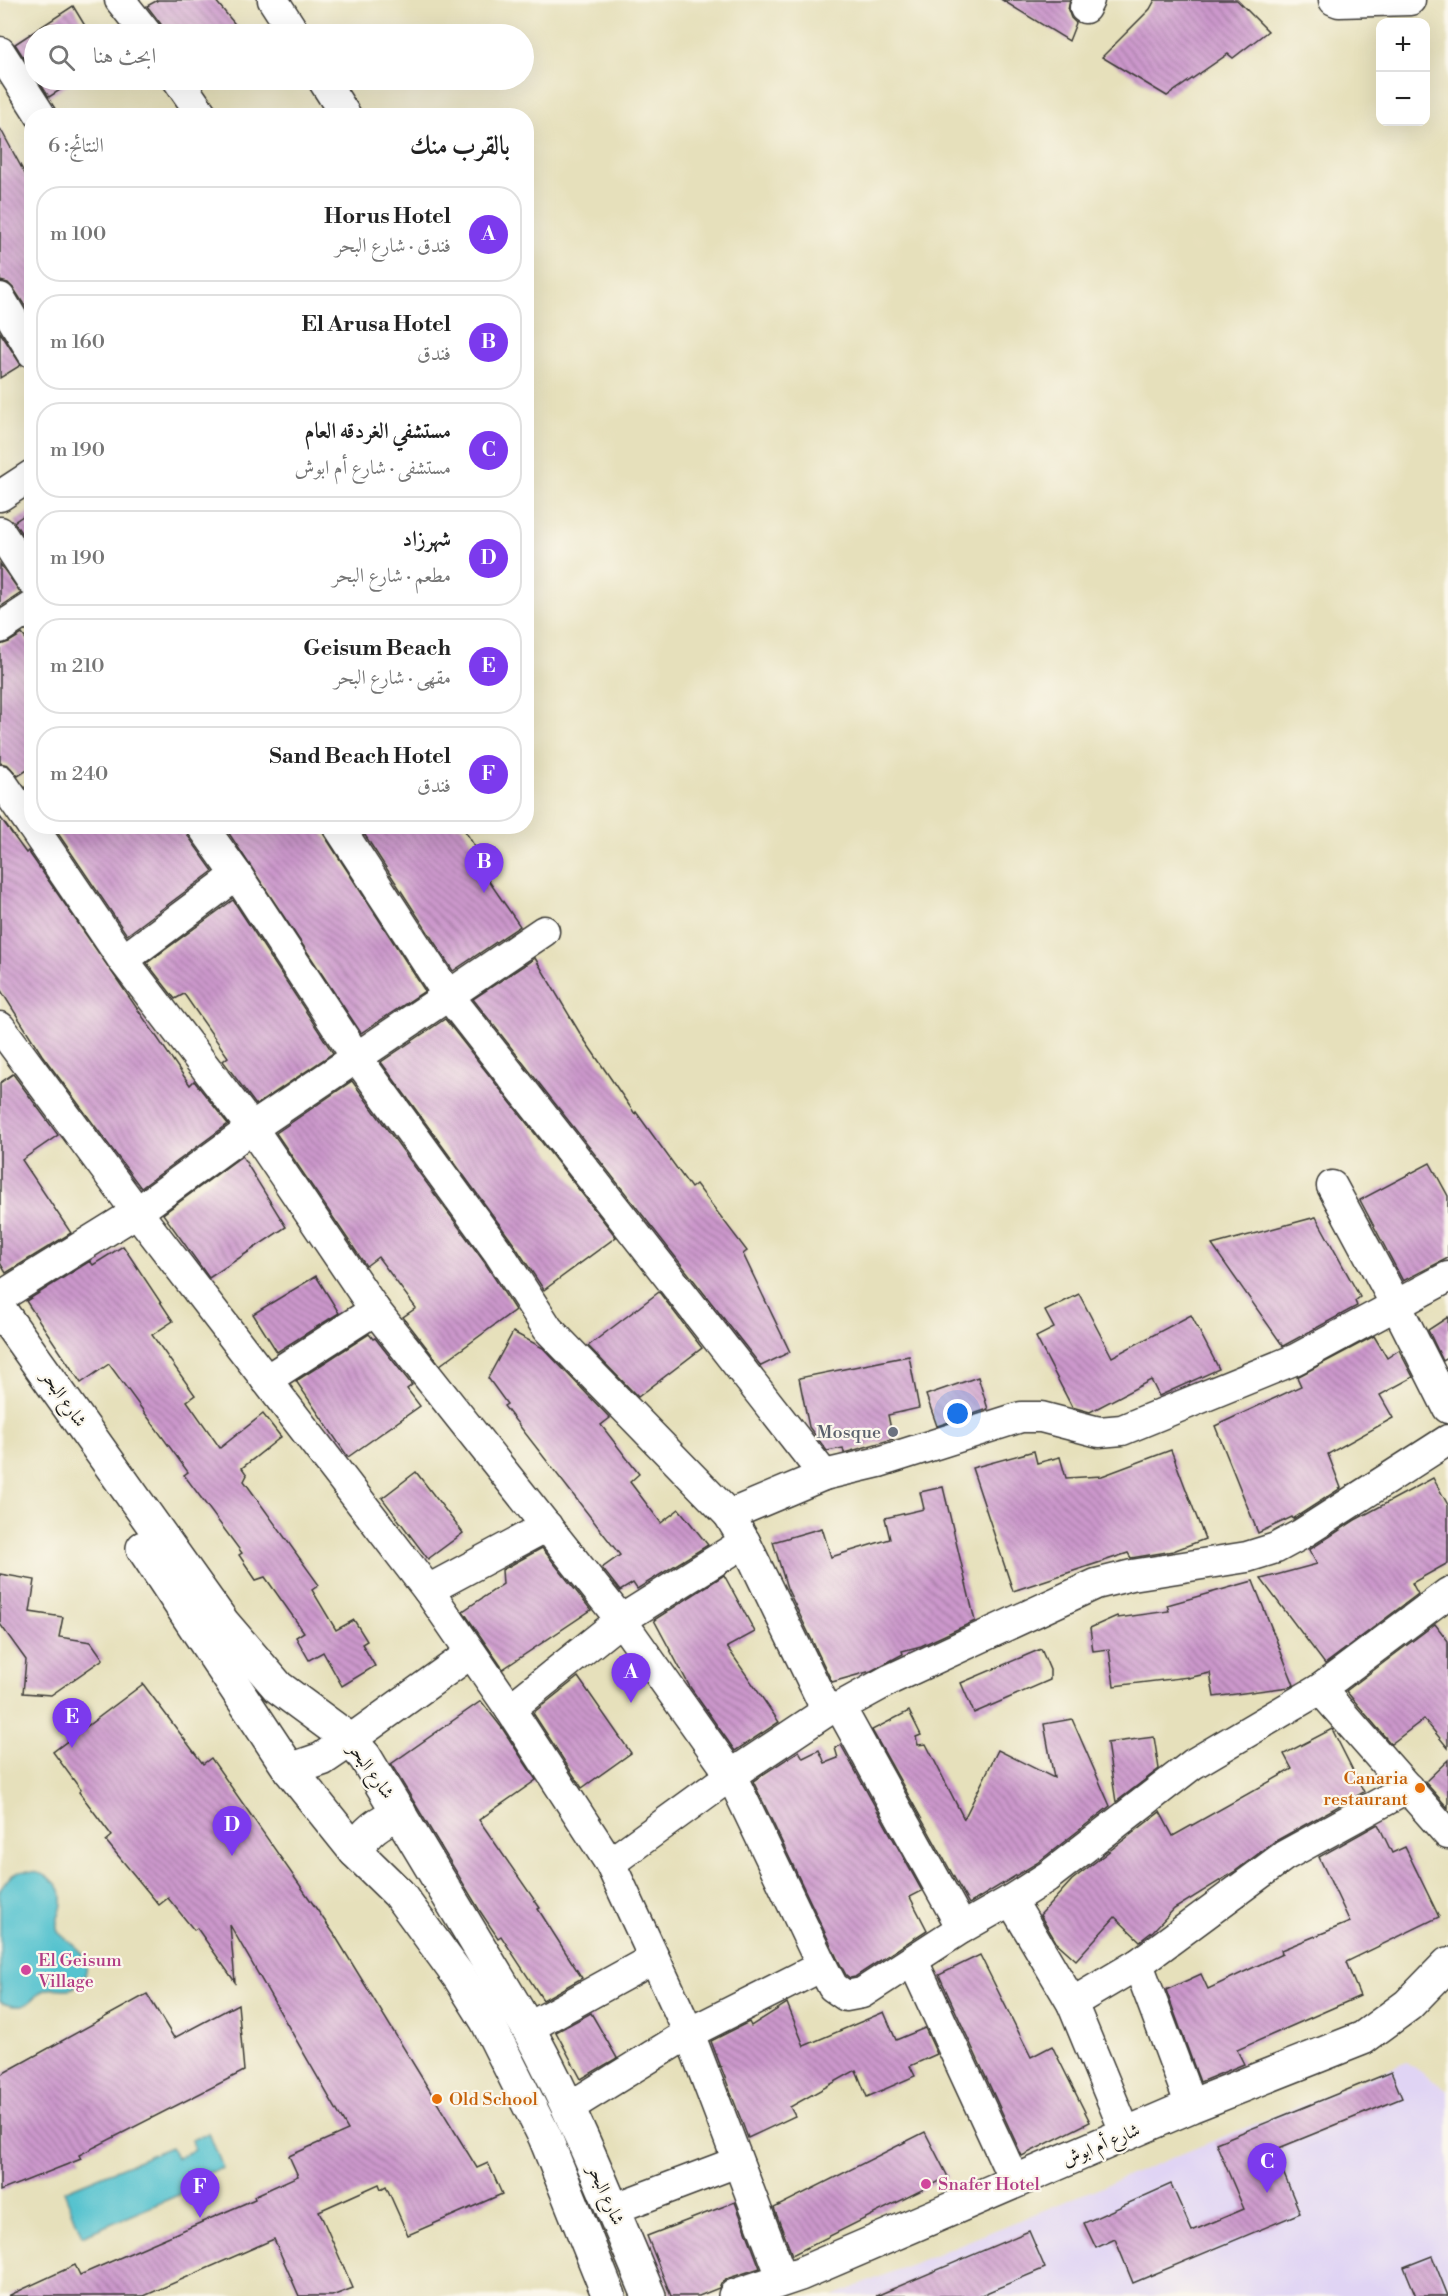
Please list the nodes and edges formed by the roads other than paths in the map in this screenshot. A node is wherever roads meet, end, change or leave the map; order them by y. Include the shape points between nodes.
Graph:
1 (120, 0) edge
2 (273, 0) edge
3 (1334, 0) edge
4 (1410, 0) edge
5 (1365, 1) edge
6 (139, 24) edge
7 (289, 24) edge
8 (0, 52) edge
9 (24, 89) edge
10 (24, 90) edge
11 (185, 90) edge
12 (329, 90) edge
13 (36, 108) edge
14 (197, 108) edge
15 (341, 108) edge
16 (0, 298) edge
17 (24, 338) edge
18 (24, 480) edge
19 (0, 496) edge
20 (0, 532) edge
21 (24, 568) edge
22 (24, 612) edge
23 (0, 628) edge
24 (0, 780) edge
25 (24, 814) edge
26 (37, 834) edge
27 (208, 834) edge
28 (343, 834) edge
29 (237, 875) junction
30 (544, 931) dead end
31 (123, 960) junction
32 (448, 995) junction
33 (0, 1027) edge
34 (357, 1058) junction
35 (252, 1128) junction
36 (1332, 1186) dead end
37 (137, 1212) junction
38 (1448, 1277) edge
39 (0, 1297) edge
40 (1395, 1303) junction
41 (0, 1310) edge
42 (375, 1310) junction
43 (0, 1342) edge
44 (266, 1380) junction
45 (1448, 1408) edge
46 (1448, 1440) edge
47 (824, 1475) junction
48 (729, 1515) junction
49 (547, 1526) junction
50 (745, 1542) junction
51 (428, 1590) junction
52 (1448, 1593) edge
53 (621, 1620) junction
54 (471, 1653) junction
55 (1320, 1689) junction
56 (510, 1709) junction
57 (834, 1709) junction
58 (350, 1740) junction
59 (290, 1770) junction
60 (731, 1775) junction
61 (1408, 1788) junction
62 (400, 1814) junction
63 (1448, 1834) edge
64 (355, 1851) junction
65 (610, 1863) junction
66 (1011, 1900) junction
67 (962, 1928) junction
68 (653, 1959) junction
69 (913, 1961) junction
70 (1138, 1964) junction
71 (1448, 1964) edge
72 (822, 1966) junction
73 (1072, 2003) junction
74 (528, 2028) junction
75 (689, 2032) junction
76 (1191, 2106) junction
77 (568, 2108) junction
78 (1126, 2134) junction
79 (737, 2162) junction
80 (1015, 2182) junction
81 (613, 2209) junction
82 (783, 2280) junction
83 (609, 2296) edge
84 (649, 2296) edge
85 (735, 2296) edge

1 - 6 street
2 - 7 street
3 - 5 street
4 - 5 street
8 - 9 street
10 - 13 street
11 - 14 street
12 - 15 street
16 - 17 street
18 - 19 street
20 - 21 street
22 - 23 street
24 - 25 street
26 - 31 street
27 - 29 street
28 - 32 street
29 - 31 street
29 - 34 street
30 - 32 street
31 - 35 street
32 - 34 street
32 - 47 street
33 - 37 street
34 - 35 street
34 - 48 street via 499,1253 548,1329
35 - 37 street
35 - 42 street
36 - 40 street
37 - 39 street
37 - 44 street
38 - 40 street
40 - 45 street
40 - 47 street via 1296,1359 1122,1430 1100,1432 1041,1417 1021,1417 879,1462
41 - 58 main road, شارع البحر via 223,1623 278,1687
42 - 44 street
42 - 49 street
43 - 59 main road, شارع البحر
44 - 51 street
46 - 57 street via 1276,1548 1248,1557 1096,1584
47 - 48 street
48 - 50 street
49 - 51 street
49 - 53 street
50 - 53 street
50 - 57 street
51 - 54 street
52 - 55 street
53 - 56 street
53 - 60 street
54 - 56 street
54 - 58 street
55 - 61 street
55 - 66 street via 1193,1764 1047,1877
56 - 65 street
57 - 60 street
57 - 67 street
58 - 59 main road via 322,1759
58 - 62 main road, شارع البحر
59 - 64 main road, شارع البحر
60 - 65 street
60 - 72 street
61 - 63 street
61 - 70 street via 1284,1856
62 - 64 main road via 373,1827
62 - 74 main road, شارع البحر
64 - 83 main road, شارع البحر via 398,1893 487,2021 545,2137
65 - 68 street
66 - 67 street
66 - 73 street
67 - 69 street
68 - 74 street
68 - 75 street
69 - 72 street via 862,1993 846,1996 833,1987
69 - 80 street
70 - 73 street
70 - 76 street
71 - 76 main road, شارع أم ابوش via 1408,2005 1363,2038
72 - 75 street
73 - 78 street
74 - 77 main road, شارع البحر
75 - 77 street
75 - 79 street
76 - 78 main road, شارع أم ابوش
77 - 81 main road, شارع البحر
78 - 80 main road, شارع أم ابوش
79 - 81 street
79 - 82 street
80 - 82 main road, شارع أم ابوش
81 - 84 main road, شارع البحر
82 - 85 main road, شارع أم ابوش

